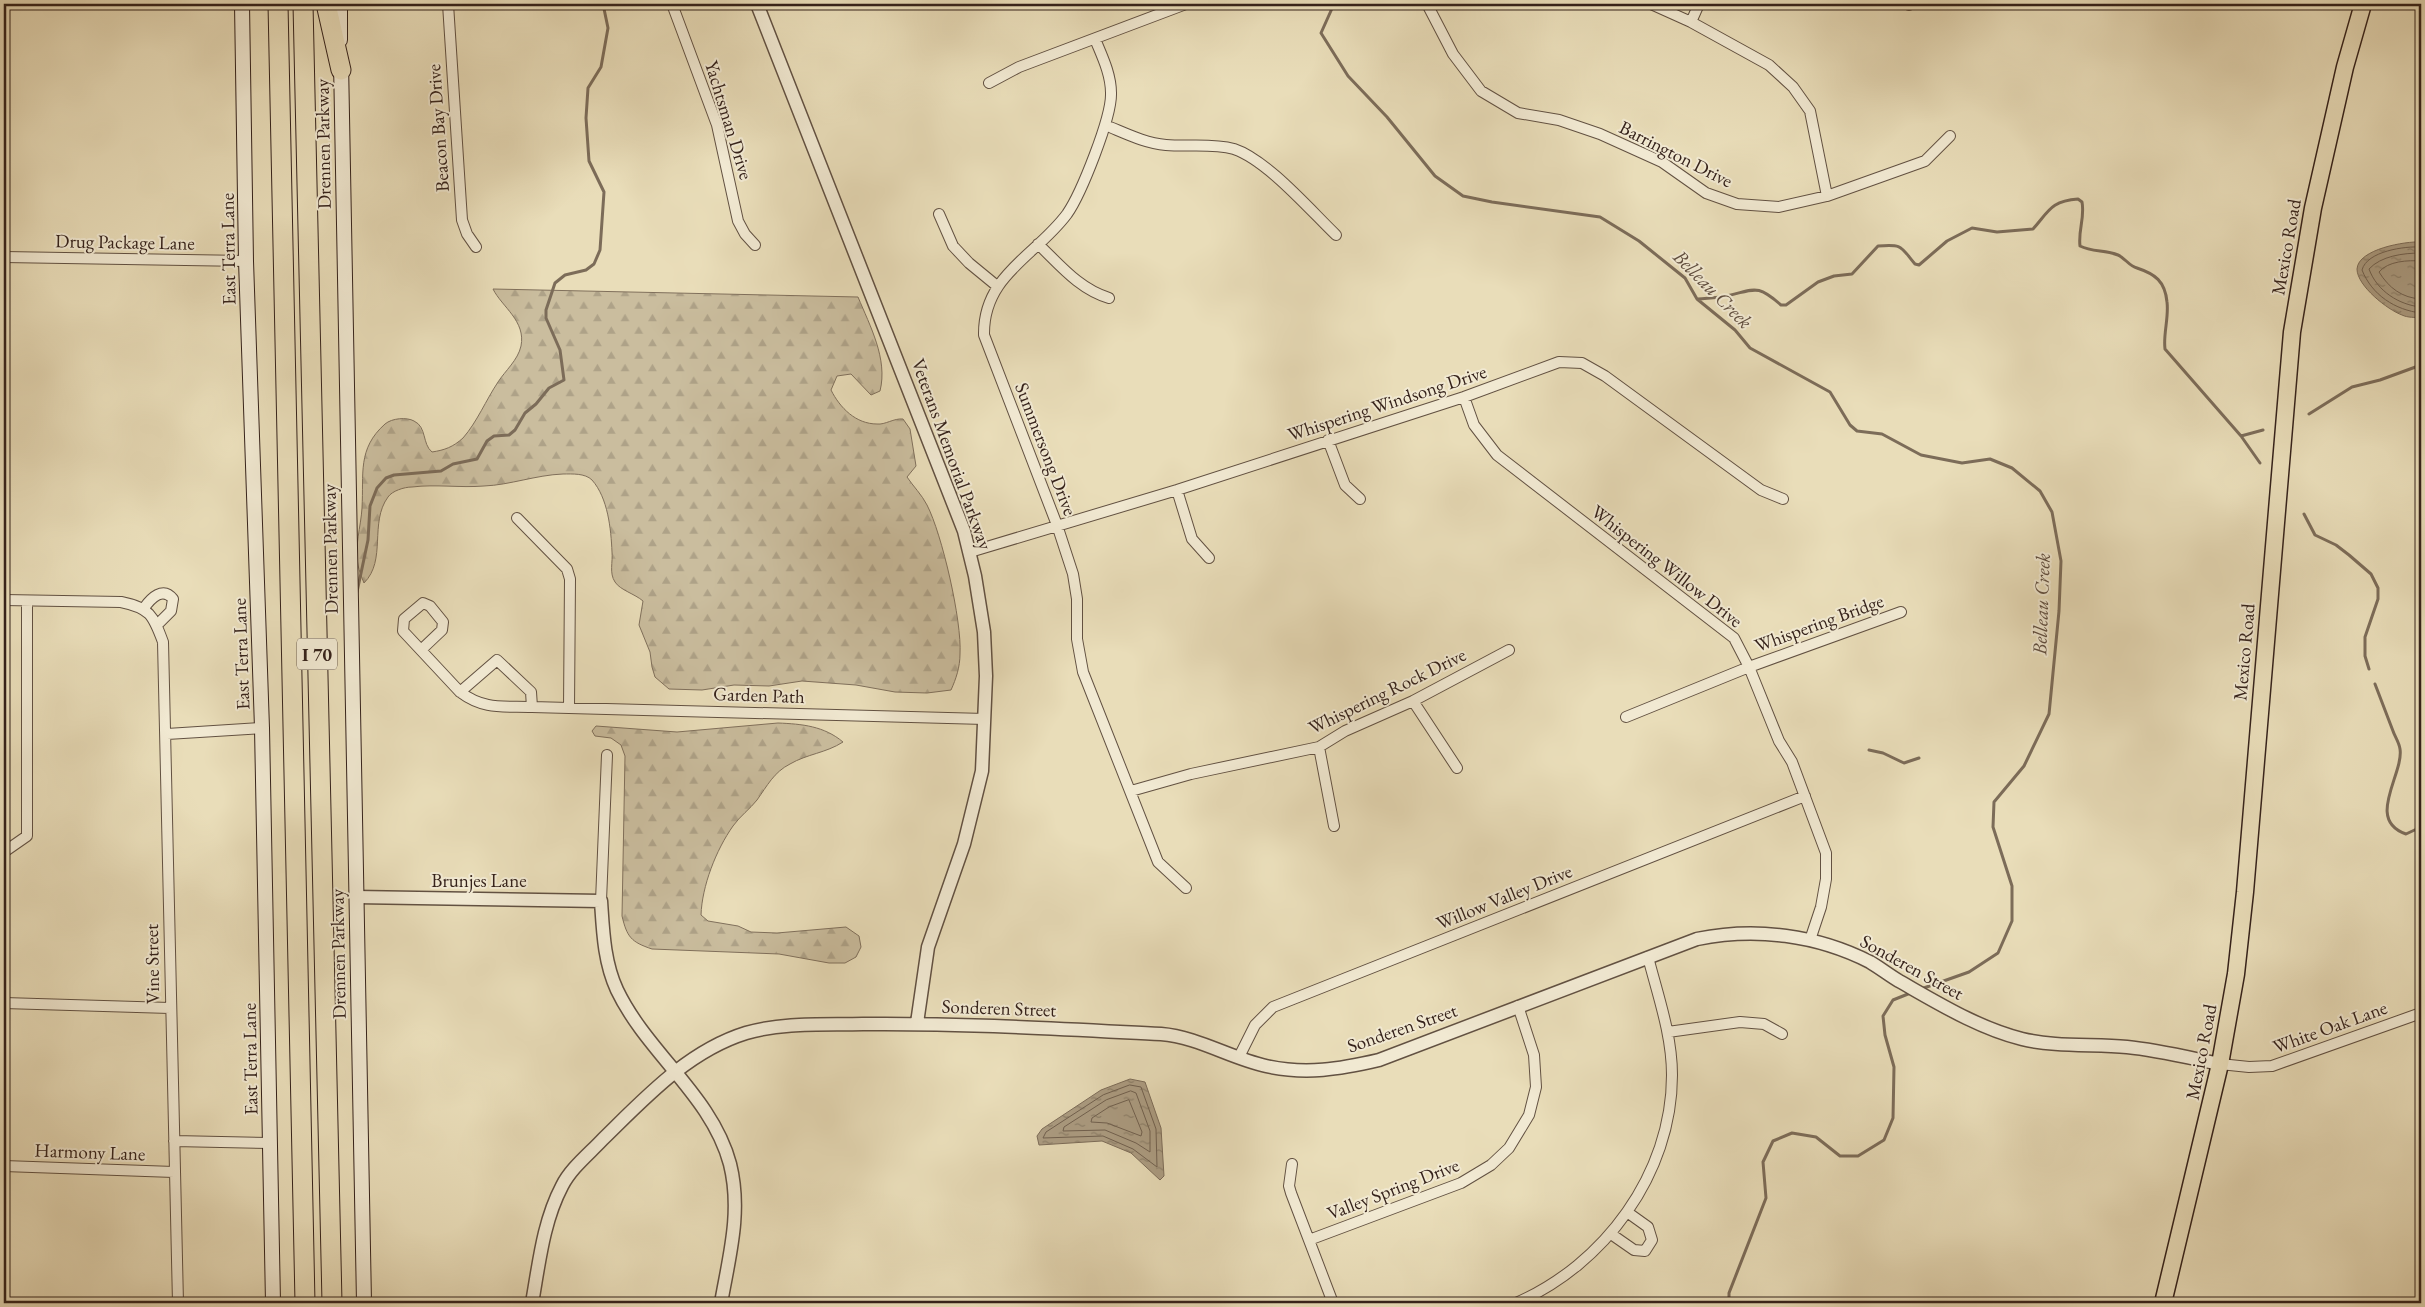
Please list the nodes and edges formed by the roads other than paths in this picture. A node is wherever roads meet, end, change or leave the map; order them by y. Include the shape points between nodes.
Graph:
1 (242, 4) edge
2 (278, 4) edge
3 (303, 4) edge
4 (326, 4) edge
5 (340, 4) edge
6 (448, 4) edge
7 (672, 4) edge
8 (757, 4) edge
9 (1186, 4) edge
10 (1428, 4) edge
11 (1652, 4) edge
12 (1699, 4) edge
13 (2363, 4) edge
14 (1691, 22) junction
15 (1095, 39) junction
16 (341, 70) junction
17 (989, 83) dead end
18 (1105, 125) junction
19 (1950, 136) dead end
20 (1827, 196) junction
21 (939, 214) dead end
22 (1336, 235) dead end
23 (1038, 244) junction
24 (755, 245) dead end
25 (476, 247) dead end
26 (4, 257) edge
27 (246, 261) junction
28 (997, 286) junction
29 (1109, 298) dead end
30 (1464, 397) junction
31 (1328, 440) junction
32 (1176, 490) junction
33 (1360, 499) dead end
34 (1783, 499) dead end
35 (517, 518) dead end
36 (1057, 525) junction
37 (970, 552) junction
38 (1209, 558) dead end
39 (4, 600) edge
40 (27, 600) junction
41 (144, 608) junction
42 (1901, 612) dead end
43 (157, 625) junction
44 (422, 649) junction
45 (1509, 650) dead end
46 (1748, 667) junction
47 (460, 692) junction
48 (1413, 701) junction
49 (532, 707) junction
50 (569, 708) junction
51 (1626, 717) dead end
52 (984, 719) junction
53 (262, 728) junction
54 (167, 734) junction
55 (1319, 747) junction
56 (608, 755) dead end
57 (1457, 768) dead end
58 (1131, 791) junction
59 (1805, 796) junction
60 (1334, 826) dead end
61 (4, 852) edge
62 (1186, 888) dead end
63 (356, 898) junction
64 (601, 901) junction
65 (1810, 940) junction
66 (1648, 957) junction
67 (4, 1003) edge
68 (1518, 1006) junction
69 (170, 1008) junction
70 (2421, 1012) edge
71 (916, 1023) junction
72 (1668, 1032) junction
73 (1782, 1034) dead end
74 (1239, 1058) junction
75 (2220, 1064) junction
76 (674, 1073) junction
77 (174, 1141) junction
78 (271, 1143) junction
79 (1292, 1164) dead end
80 (4, 1166) edge
81 (174, 1172) junction
82 (1627, 1212) junction
83 (1610, 1234) junction
84 (1309, 1240) junction
85 (178, 1303) edge
86 (273, 1303) edge
87 (305, 1303) edge
88 (332, 1303) edge
89 (364, 1303) edge
90 (532, 1303) edge
91 (721, 1303) edge
92 (1333, 1303) edge
93 (1516, 1303) edge
94 (2163, 1303) edge

1 - 27 main road, East Terra Lane
2 - 87 highway, I 70
3 - 88 highway, I 70
4 - 16 highway
5 - 16 main road, Drennen Parkway
6 - 25 street, Beacon Bay Drive via 462,220
7 - 24 street, Yachtsman Drive via 717,126 738,221 744,234
8 - 37 street, Veterans Memorial Parkway
9 - 15 street
10 - 20 street, Barrington Drive via 1453,54 1481,91 1518,113 1559,120 1600,134 1662,162 1706,193 1737,204 1779,208
11 - 14 street
12 - 14 street
13 - 75 main road, Mexico Road via 2313,208 2292,332 2245,892 2236,974
14 - 20 street via 1768,65 1793,87 1810,111
15 - 17 street via 1019,67
15 - 18 street, Summersong Drive via 1112,92
16 - 63 main road, Drennen Parkway
18 - 22 street via 1144,141 1236,150 1264,166
18 - 23 street, Summersong Drive via 1077,196 1066,214
19 - 20 street, Barrington Drive via 1925,161
21 - 28 street via 953,246
23 - 28 street, Summersong Drive
23 - 29 street via 1082,287
26 - 27 street, Drug Package Lane
27 - 53 main road, East Terra Lane
28 - 36 street, Summersong Drive via 986,311 984,335
30 - 31 street, Whispering Windsong Drive
30 - 34 street, Whispering Windsong Drive via 1559,362 1582,362 1762,490
30 - 46 street, Whispering Willow Drive via 1474,425 1496,455 1734,638
31 - 32 street, Whispering Windsong Drive
31 - 33 street via 1344,485
32 - 36 street, Whispering Windsong Drive
32 - 38 street via 1192,539
35 - 50 street via 567,569 570,579
36 - 37 street, Whispering Windsong Drive
36 - 58 street, Summersong Drive via 1073,574 1077,639 1084,672
37 - 52 street, Veterans Memorial Parkway via 984,632
39 - 40 street
40 - 41 street via 121,602
40 - 61 street via 27,836
41 - 43 street, Vine Street
41 - 43 street via 156,595 170,596 174,604 171,611
42 - 46 street, Whispering Bridge
43 - 54 street, Vine Street via 163,642
44 - 44 street via 403,631 404,619 423,603 444,622 442,630
44 - 47 street, Garden Path
45 - 48 street, Whispering Rock Drive
46 - 51 street, Whispering Bridge
46 - 59 street, Whispering Willow Drive
47 - 49 street, Garden Path via 484,705
47 - 49 street via 497,660 531,692
48 - 55 street, Whispering Rock Drive via 1344,731
48 - 57 street
49 - 50 street, Garden Path
50 - 52 street, Garden Path
52 - 71 street, Veterans Memorial Parkway via 978,792 964,844 928,947
53 - 54 street
53 - 78 main road, East Terra Lane
54 - 69 street, Vine Street
55 - 58 street, Whispering Rock Drive via 1191,774
55 - 60 street
56 - 64 street
58 - 62 street, Summersong Drive via 1158,862
59 - 65 street, Whispering Willow Drive via 1826,852 1827,865 1821,907
59 - 74 street, Willow Valley Drive via 1273,1007 1255,1025
63 - 64 street, Brunjes Lane
63 - 89 main road, Drennen Parkway
64 - 76 street via 606,956 616,988 634,1021
65 - 66 street, Sonderen Street via 1772,933 1715,935
65 - 75 street, Sonderen Street via 1861,958 1973,1022 2000,1032 2041,1042 2130,1048
66 - 68 street, Sonderen Street
66 - 72 street
67 - 69 street
68 - 74 street, Sonderen Street via 1379,1060 1335,1070 1296,1071
68 - 84 street, Valley Spring Drive via 1534,1056 1536,1088 1529,1115 1509,1148 1462,1183
69 - 77 street, Vine Street
70 - 75 street, White Oak Lane via 2272,1066
71 - 74 street, Sonderen Street via 1177,1035
71 - 76 street, Sonderen Street via 773,1027 746,1033 713,1047
72 - 73 street via 1740,1022 1764,1024
72 - 82 street via 1672,1077 1667,1117 1659,1151 1645,1184
75 - 94 main road, Mexico Road
76 - 90 street, Sonderen Street via 573,1169 562,1185 550,1214
76 - 91 street via 710,1118 730,1164 736,1218
77 - 78 street
77 - 81 street, Vine Street
78 - 86 main road, East Terra Lane
79 - 84 street via 1289,1186
80 - 81 street, Harmony Lane
81 - 85 street, Vine Street
82 - 83 street
82 - 83 street via 1648,1227 1652,1240 1649,1246 1645,1251 1634,1250
83 - 93 street via 1600,1247 1562,1279
84 - 92 street

